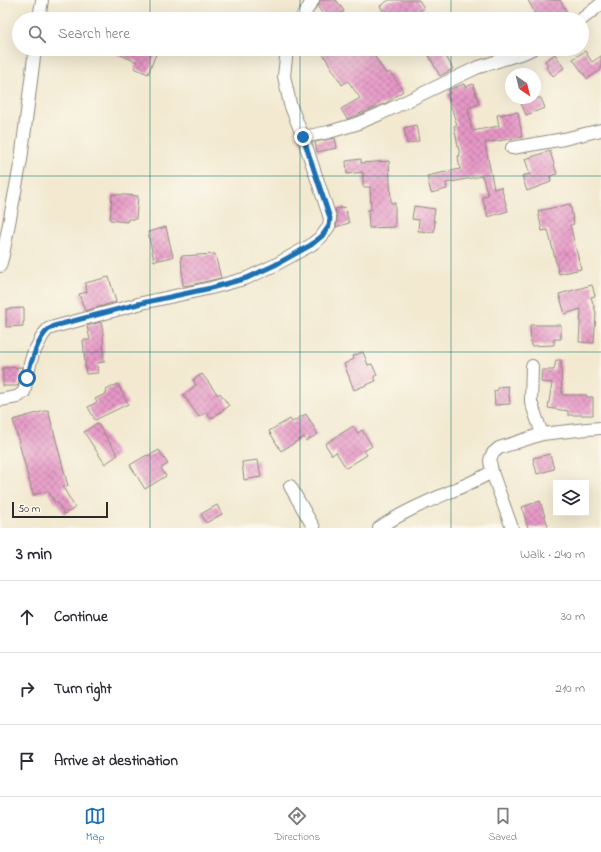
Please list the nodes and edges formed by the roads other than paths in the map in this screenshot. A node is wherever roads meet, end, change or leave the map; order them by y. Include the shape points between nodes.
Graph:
1 (42, 0) edge
2 (313, 0) edge
3 (601, 4) edge
4 (40, 12) edge
5 (305, 12) edge
6 (589, 13) edge
7 (34, 56) edge
8 (286, 56) edge
9 (514, 56) edge
10 (601, 130) edge
11 (303, 137) junction
12 (512, 148) dead end
13 (0, 266) edge
14 (532, 366) dead end
15 (0, 400) edge
16 (601, 428) edge
17 (542, 434) junction
18 (492, 472) junction
19 (290, 486) dead end
20 (314, 528) edge
21 (379, 528) edge
22 (512, 528) edge

1 - 4 street
2 - 5 street
3 - 6 street
7 - 13 street via 21,160
8 - 11 street via 284,76 290,104
9 - 11 street via 476,68 356,124
10 - 12 street
11 - 15 street via 330,218 329,226 322,236 311,245 247,278 48,329 30,364 24,392 17,397
14 - 17 street via 531,402
16 - 17 street
17 - 18 street via 496,450 490,461
18 - 21 street
18 - 22 street
19 - 20 street

